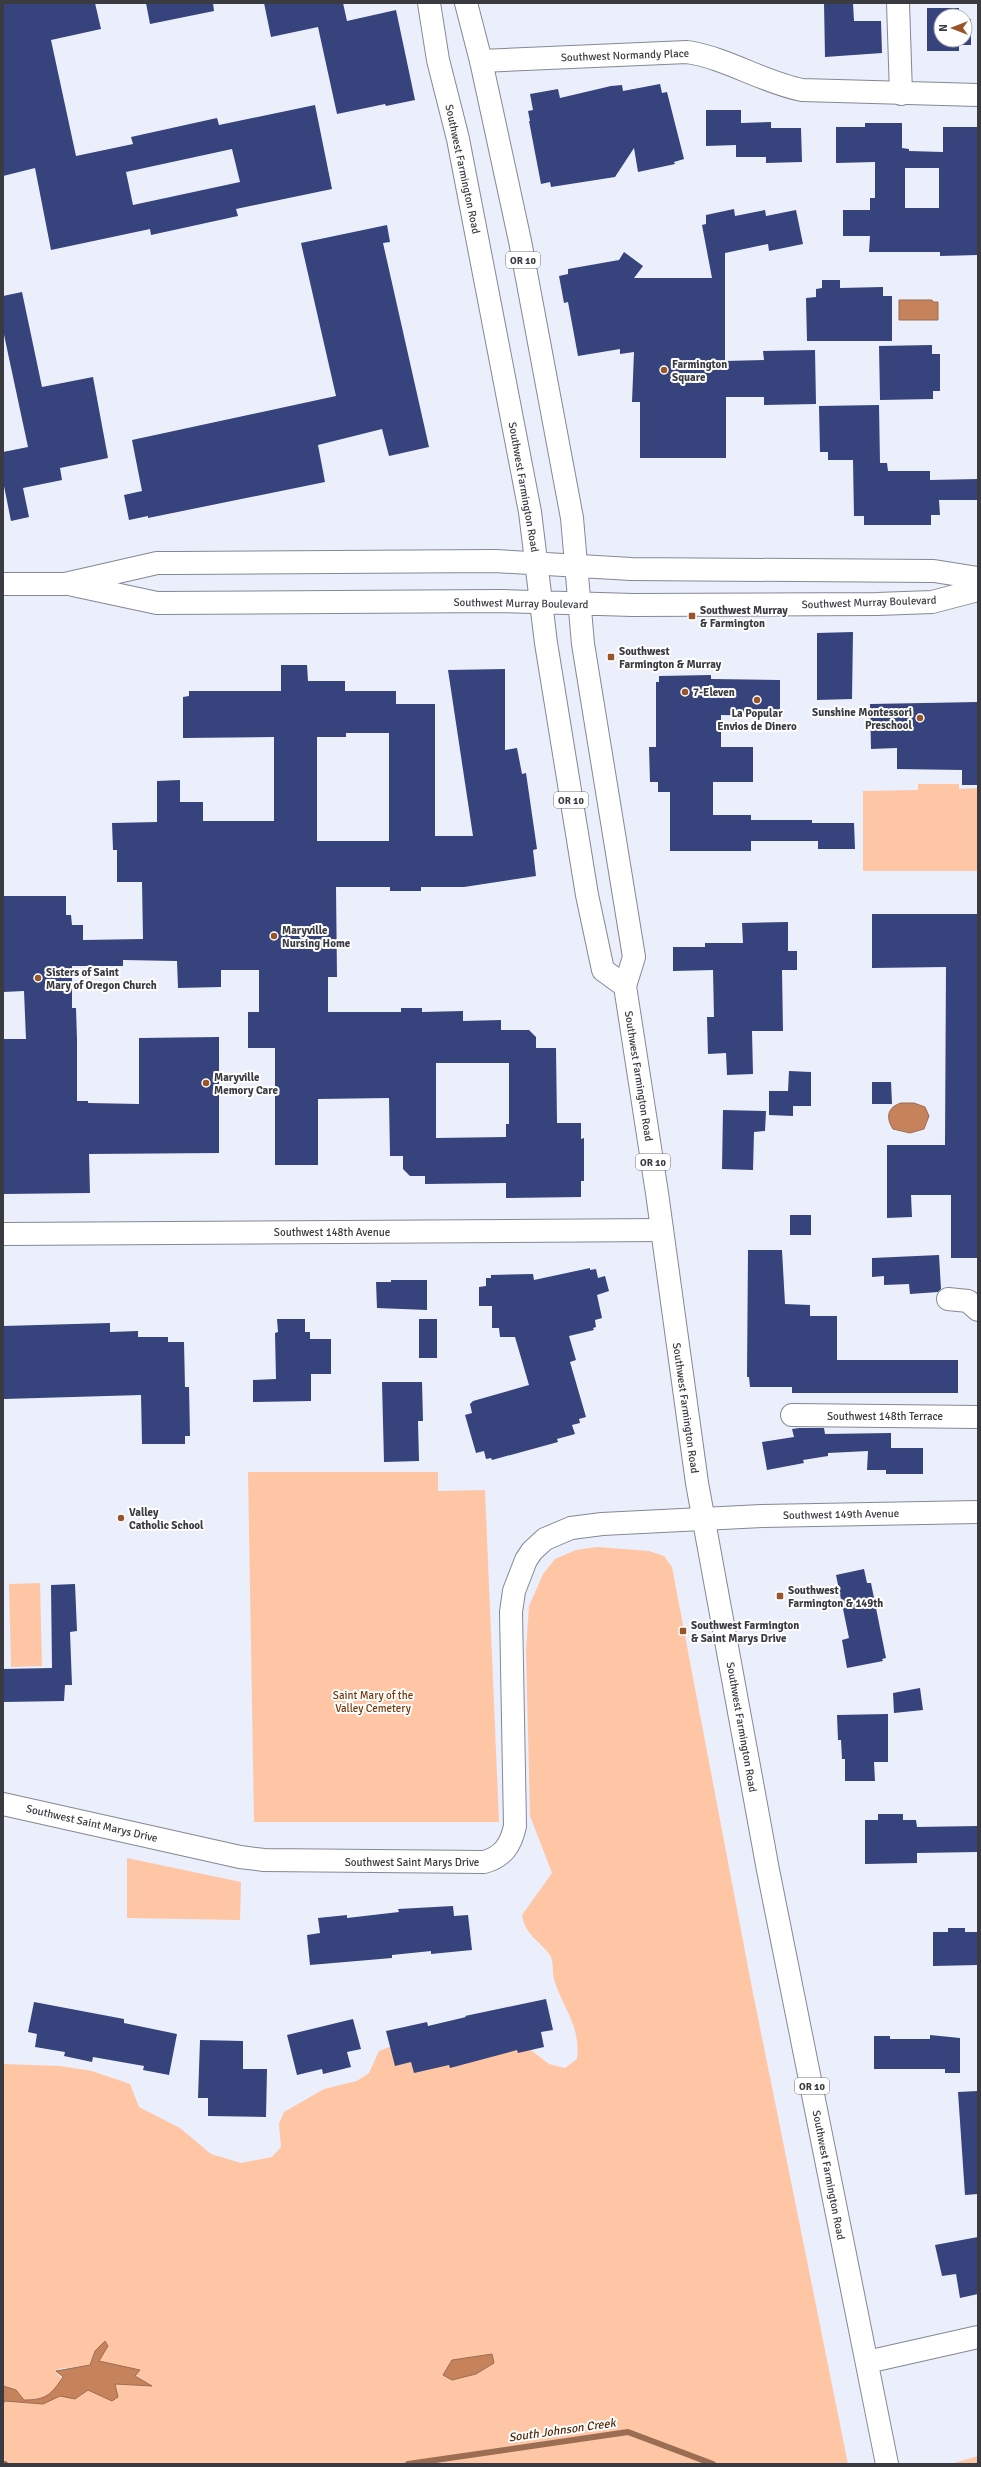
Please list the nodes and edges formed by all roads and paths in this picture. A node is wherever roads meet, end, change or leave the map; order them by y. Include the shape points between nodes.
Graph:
1 (429, 3) edge
2 (466, 3) edge
3 (898, 3) edge
4 (481, 61) junction
5 (901, 94) junction
6 (978, 95) edge
7 (536, 564) junction
8 (577, 566) junction
9 (978, 578) edge
10 (3, 584) edge
11 (65, 584) junction
12 (978, 590) edge
13 (541, 602) junction
14 (580, 603) junction
15 (625, 986) junction
16 (662, 1230) junction
17 (3, 1234) edge
18 (948, 1299) dead end
19 (978, 1310) edge
20 (792, 1415) dead end
21 (978, 1416) edge
22 (978, 1512) edge
23 (704, 1519) junction
24 (3, 1804) edge
25 (978, 2337) edge
26 (867, 2362) junction
27 (887, 2464) edge

1 - 7 main road, Southwest Farmington Road / OR 10 via 438,60 458,139 530,512
2 - 4 main road, Southwest Farmington Road / OR 10
3 - 5 main road
4 - 5 main road, Southwest Normandy Place via 687,52 702,54 782,86 802,90
4 - 8 main road, Southwest Farmington Road / OR 10 via 557,433 572,518
5 - 6 main road, Southwest Normandy Place
7 - 8 main road, Southwest Murray Boulevard
7 - 11 main road, Southwest Murray Boulevard via 495,561 156,563
7 - 13 main road, Southwest Farmington Road / OR 10
8 - 9 main road, Southwest Murray Boulevard via 632,569 934,571
8 - 14 main road, Southwest Farmington Road / OR 10
10 - 11 main road, Southwest Murray Boulevard
11 - 13 main road, Southwest Murray Boulevard via 157,603
12 - 14 main road, Southwest Murray Boulevard via 924,603 633,606
13 - 14 main road, Southwest Murray Boulevard
13 - 15 main road, Southwest Farmington Road / OR 10 via 590,911 603,970
14 - 15 main road, Southwest Farmington Road / OR 10 via 583,644 634,957
15 - 16 main road, Southwest Farmington Road / OR 10
16 - 17 main road, Southwest 148th Avenue
16 - 23 main road, Southwest Farmington Road / OR 10
18 - 19 main road via 968,1301
20 - 21 main road, Southwest 148th Terrace
22 - 23 main road, Southwest 149th Avenue
23 - 24 main road, Southwest Saint Marys Drive via 578,1526 558,1532 532,1551 514,1591 510,1623 515,1826 512,1840 506,1849 492,1860 264,1860 240,1857
23 - 26 main road, Southwest Farmington Road / OR 10 via 771,1884
25 - 26 main road
26 - 27 main road, Southwest Farmington Road / OR 10

